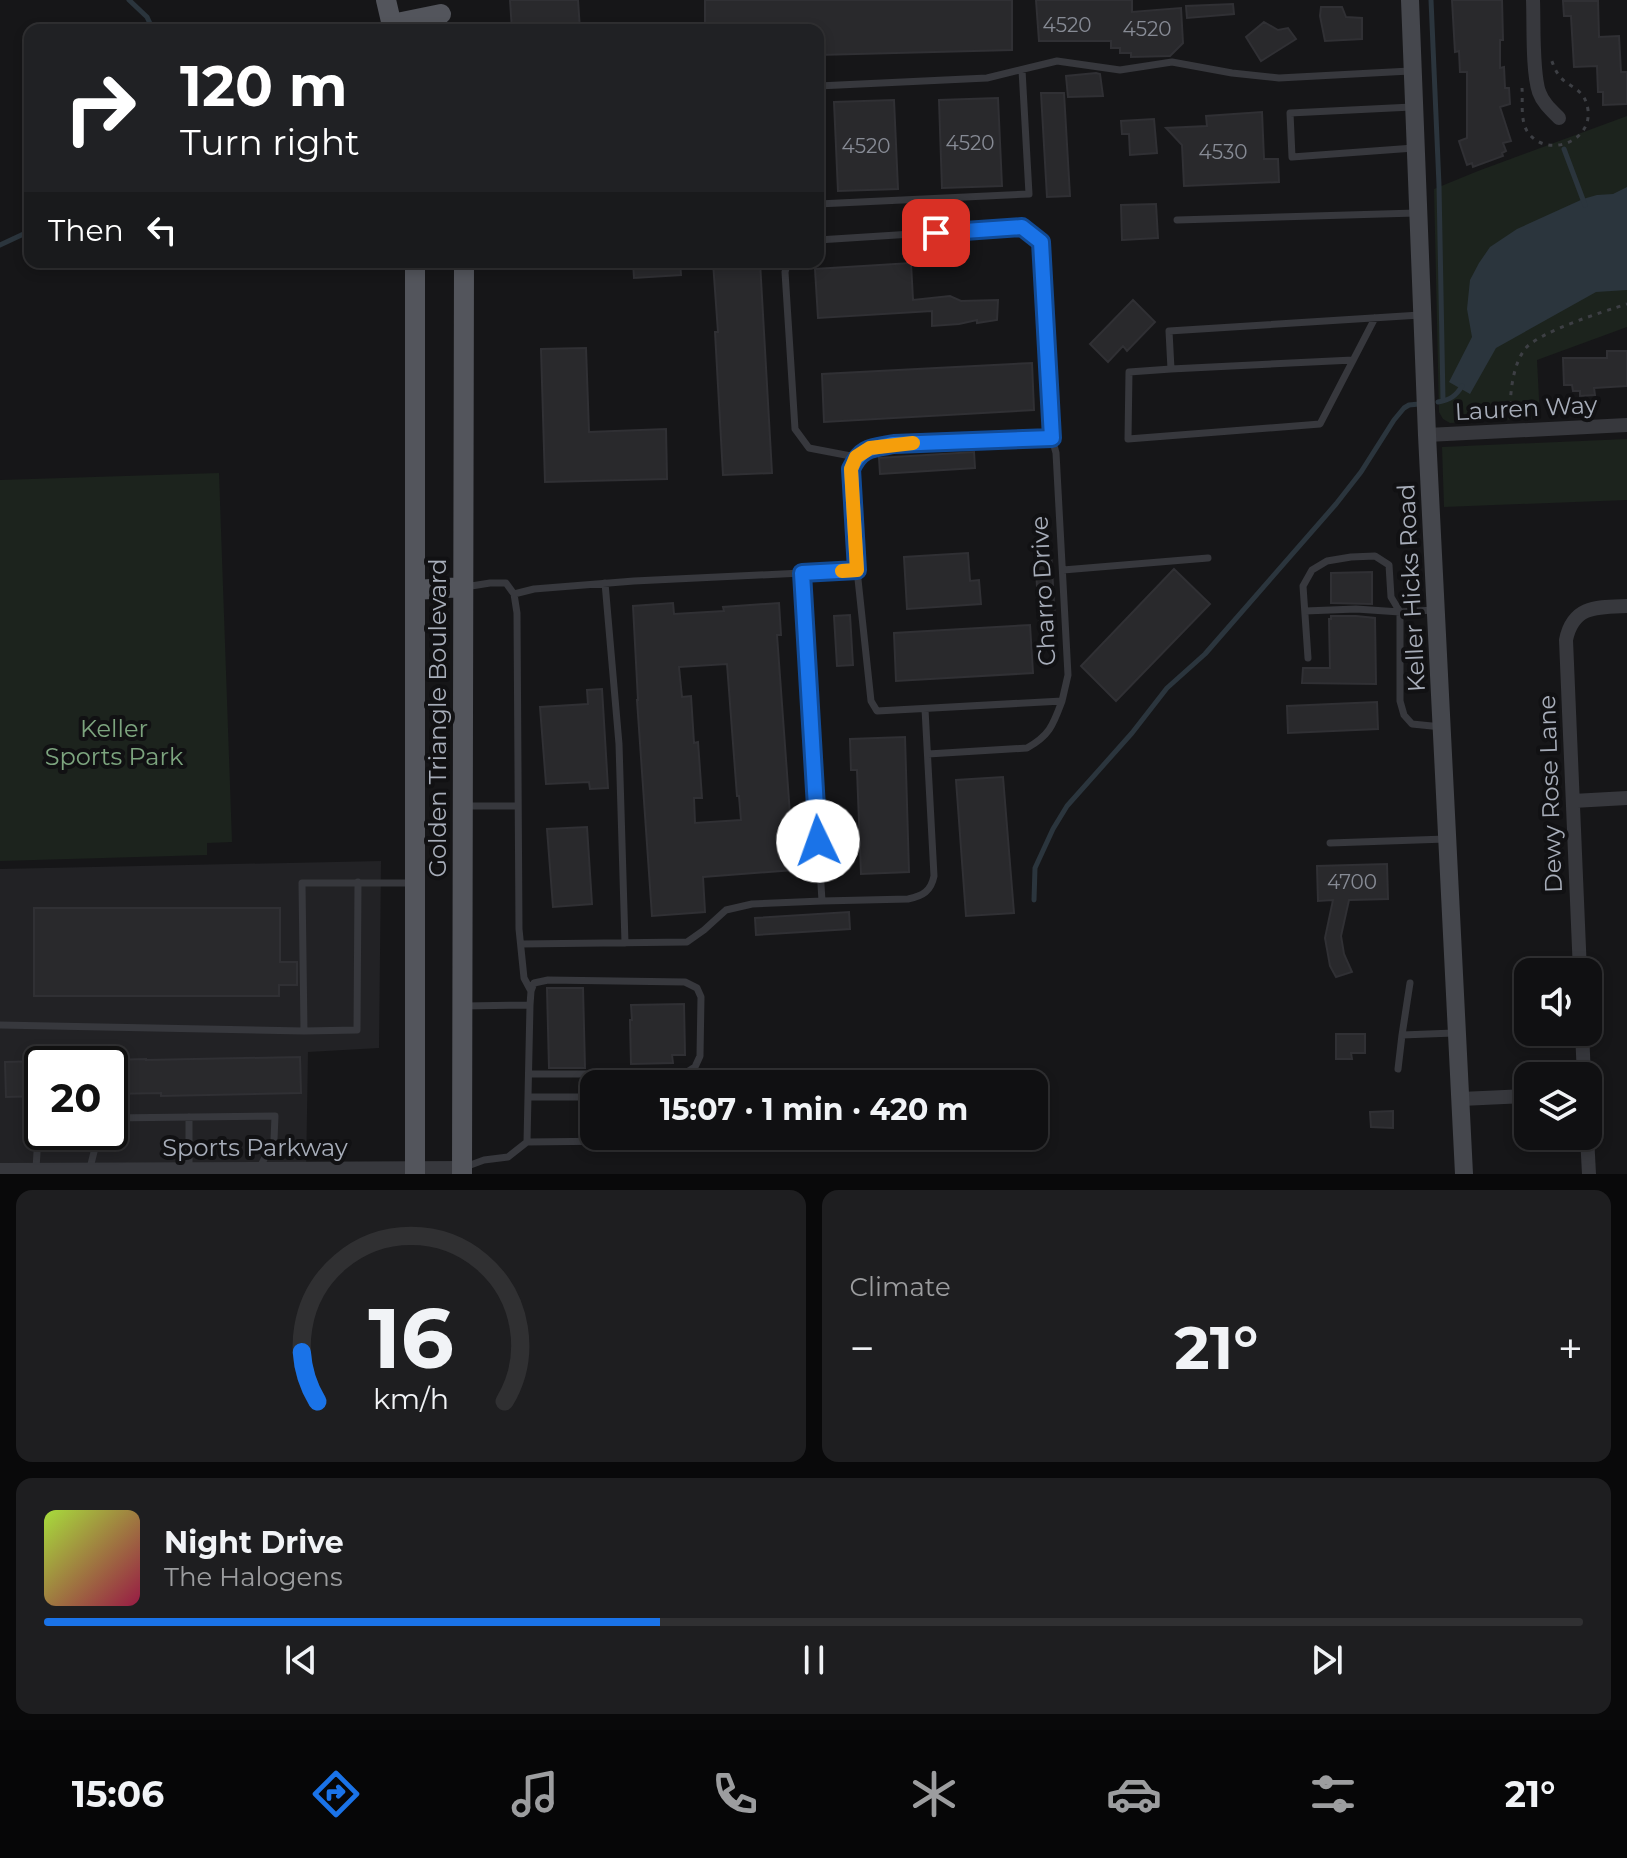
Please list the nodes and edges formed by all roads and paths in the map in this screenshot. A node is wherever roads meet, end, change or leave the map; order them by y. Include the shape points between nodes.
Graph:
1 (386, 0) edge
2 (1410, 0) edge
3 (1533, 0) edge
4 (440, 15) edge
5 (392, 24) edge
6 (405, 24) edge
7 (1022, 70) junction
8 (1412, 71) junction
9 (824, 86) edge
10 (1414, 107) junction
11 (1559, 118) dead end
12 (1415, 148) junction
13 (824, 204) edge
14 (1418, 213) junction
15 (1177, 220) dead end
16 (824, 240) edge
17 (415, 268) edge
18 (464, 268) edge
19 (786, 268) edge
20 (1627, 304) edge
21 (1423, 315) junction
22 (1375, 318) junction
23 (1353, 360) junction
24 (1171, 369) junction
25 (1627, 425) edge
26 (1510, 431) junction
27 (1427, 435) junction
28 (1052, 438) junction
29 (856, 457) junction
30 (1208, 558) dead end
31 (857, 570) junction
32 (1063, 570) junction
33 (802, 573) junction
34 (605, 583) junction
35 (463, 587) junction
36 (415, 590) junction
37 (514, 594) junction
38 (1627, 606) edge
39 (1437, 609) junction
40 (1305, 611) junction
41 (1400, 612) junction
42 (1308, 658) dead end
43 (1062, 701) junction
44 (925, 709) junction
45 (1443, 727) junction
46 (928, 754) junction
47 (1627, 798) edge
48 (1573, 801) junction
49 (463, 806) junction
50 (518, 806) junction
51 (1448, 839) junction
52 (1330, 843) dead end
53 (358, 882) junction
54 (415, 883) junction
55 (822, 901) junction
56 (625, 943) junction
57 (521, 944) junction
58 (1579, 958) edge
59 (1410, 983) dead end
60 (531, 991) junction
61 (530, 1005) junction
62 (463, 1006) junction
63 (0, 1025) edge
64 (304, 1031) junction
65 (1456, 1033) junction
66 (1402, 1035) junction
67 (1398, 1069) dead end
68 (529, 1074) junction
69 (528, 1097) junction
70 (580, 1097) edge
71 (1514, 1097) edge
72 (1461, 1099) junction
73 (189, 1117) junction
74 (128, 1118) edge
75 (580, 1141) edge
76 (527, 1142) junction
77 (37, 1150) edge
78 (94, 1150) edge
79 (1588, 1150) edge
80 (189, 1169) junction
81 (0, 1170) edge
82 (36, 1170) junction
83 (414, 1171) edge
84 (462, 1171) edge
85 (89, 1172) edge
86 (142, 1172) edge
87 (259, 1172) edge
88 (1464, 1174) edge
89 (1589, 1174) edge

1 - 5 main road
2 - 8 street, Keller Hicks Road
3 - 11 street via 1540,95
4 - 6 main road
7 - 8 lane via 1057,61 1120,70 1172,62 1279,78
7 - 9 lane via 987,78
7 - 13 lane via 1029,194
8 - 10 street, Keller Hicks Road
10 - 12 street, Keller Hicks Road
10 - 12 lane via 1290,113 1292,157
12 - 14 street, Keller Hicks Road
14 - 15 lane
14 - 21 street, Keller Hicks Road
16 - 28 lane, Charro Drive via 1022,227 1041,242
17 - 36 main road, Golden Triangle Boulevard
18 - 35 main road, Golden Triangle Boulevard
19 - 29 lane via 795,429 809,448
20 - 26 path via 1553,332 1525,349 1512,388
21 - 22 lane
21 - 27 street, Keller Hicks Road
22 - 23 lane
22 - 24 lane via 1169,331
23 - 24 lane
23 - 24 lane via 1320,424 1128,439 1129,372
25 - 26 street, Lauren Way
26 - 27 street, Lauren Way
27 - 39 street, Keller Hicks Road
28 - 29 lane via 894,444
28 - 32 lane, Charro Drive
29 - 31 lane via 851,469
30 - 32 lane
31 - 33 lane
31 - 44 lane, Charro Drive via 871,701 877,711
32 - 43 lane, Charro Drive via 1068,675
33 - 34 lane
33 - 55 lane
34 - 37 lane
34 - 56 lane via 619,744
35 - 36 main road
35 - 37 lane via 506,583
35 - 49 main road, Golden Triangle Boulevard
36 - 54 main road, Golden Triangle Boulevard
37 - 50 lane
38 - 48 street, Dewy Rose Lane via 1586,611 1568,628
39 - 41 lane
39 - 45 street, Keller Hicks Road
40 - 41 lane
40 - 41 lane via 1303,586 1312,570 1327,561 1375,556 1389,565 1391,597
40 - 42 lane
41 - 45 lane via 1404,715 1412,724
43 - 44 lane, Charro Drive
43 - 46 lane via 1051,731 1027,748
44 - 46 lane
45 - 51 street, Keller Hicks Road
46 - 55 lane via 934,876 929,890 908,899
47 - 48 street
48 - 58 street, Dewy Rose Lane
49 - 50 lane
49 - 62 main road, Golden Triangle Boulevard
50 - 57 lane
51 - 52 lane
51 - 65 street, Keller Hicks Road
53 - 54 lane
53 - 64 lane via 357,1030
53 - 64 lane via 302,883
54 - 83 main road, Golden Triangle Boulevard
55 - 56 lane via 726,910 687,942
56 - 57 lane
57 - 60 lane via 524,978
59 - 66 lane
60 - 61 lane
60 - 68 lane via 534,983 548,980 685,982 701,997 700,1056 684,1074
61 - 62 lane
61 - 68 lane
62 - 84 main road, Golden Triangle Boulevard
63 - 64 lane
65 - 66 lane
65 - 72 street, Keller Hicks Road
66 - 67 lane
68 - 69 lane
69 - 70 lane
69 - 76 lane
71 - 72 street
72 - 88 street, Keller Hicks Road
73 - 74 lane
73 - 80 lane
73 - 87 lane via 275,1116 274,1140
75 - 76 lane
76 - 84 lane via 508,1157 484,1160
77 - 82 lane
78 - 85 lane
79 - 89 street
80 - 86 street, Sports Parkway
80 - 87 street, Sports Parkway
81 - 82 street, Sports Parkway
82 - 85 street, Sports Parkway
83 - 84 street, Sports Parkway
83 - 87 street, Sports Parkway
85 - 86 street, Sports Parkway

